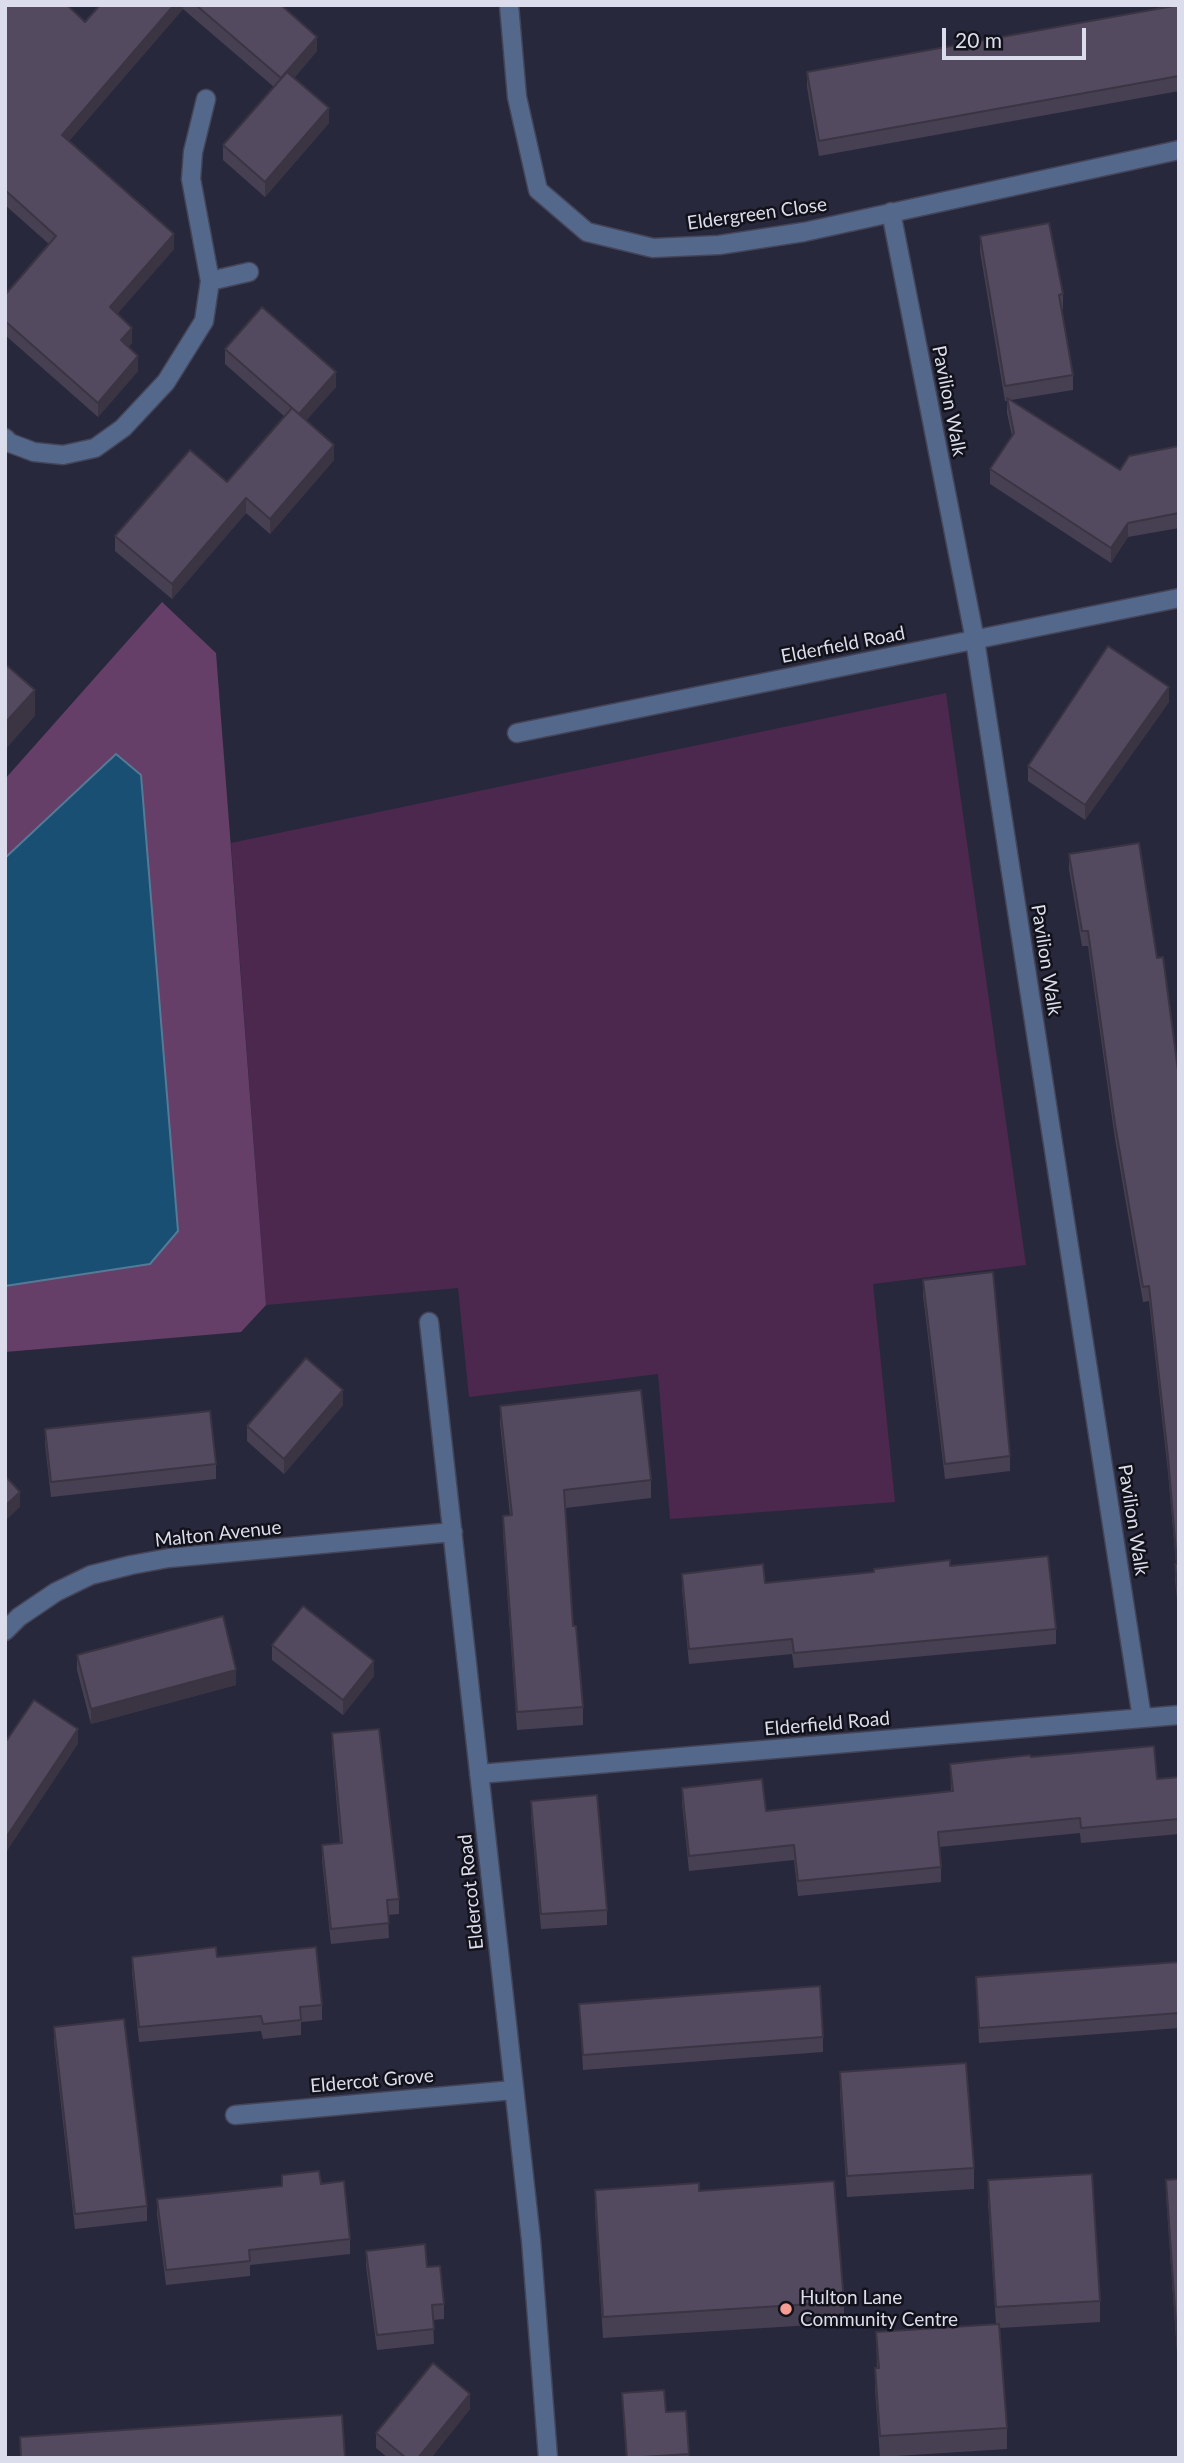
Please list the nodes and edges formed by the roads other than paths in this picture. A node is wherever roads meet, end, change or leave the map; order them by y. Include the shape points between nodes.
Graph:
1 (509, 5) edge
2 (206, 99) dead end
3 (1179, 150) edge
4 (891, 212) junction
5 (249, 272) dead end
6 (210, 281) junction
7 (5, 438) edge
8 (1179, 598) edge
9 (975, 640) junction
10 (517, 733) dead end
11 (429, 1322) dead end
12 (453, 1532) junction
13 (5, 1631) edge
14 (1179, 1715) edge
15 (1142, 1718) junction
16 (479, 1774) junction
17 (513, 2090) junction
18 (235, 2115) dead end
19 (548, 2458) edge

1 - 4 street, Eldergreen Close via 517,97 538,190 587,232 653,248 719,245
2 - 6 street via 191,179
3 - 4 street, Eldergreen Close
4 - 9 street, Pavilion Walk
5 - 6 street
6 - 7 street via 204,321 166,382 123,428 95,448 63,454 34,452
8 - 9 street, Elderfield Road
9 - 10 street, Elderfield Road
9 - 15 street, Pavilion Walk
11 - 12 street, Eldercot Road
12 - 13 street, Malton Avenue via 131,1565 91,1575 55,1592
12 - 16 street, Eldercot Road
14 - 15 street, Elderfield Road
15 - 16 street, Elderfield Road
16 - 17 street, Eldercot Road
17 - 18 street, Eldercot Grove
17 - 19 street, Eldercot Road via 531,2240

